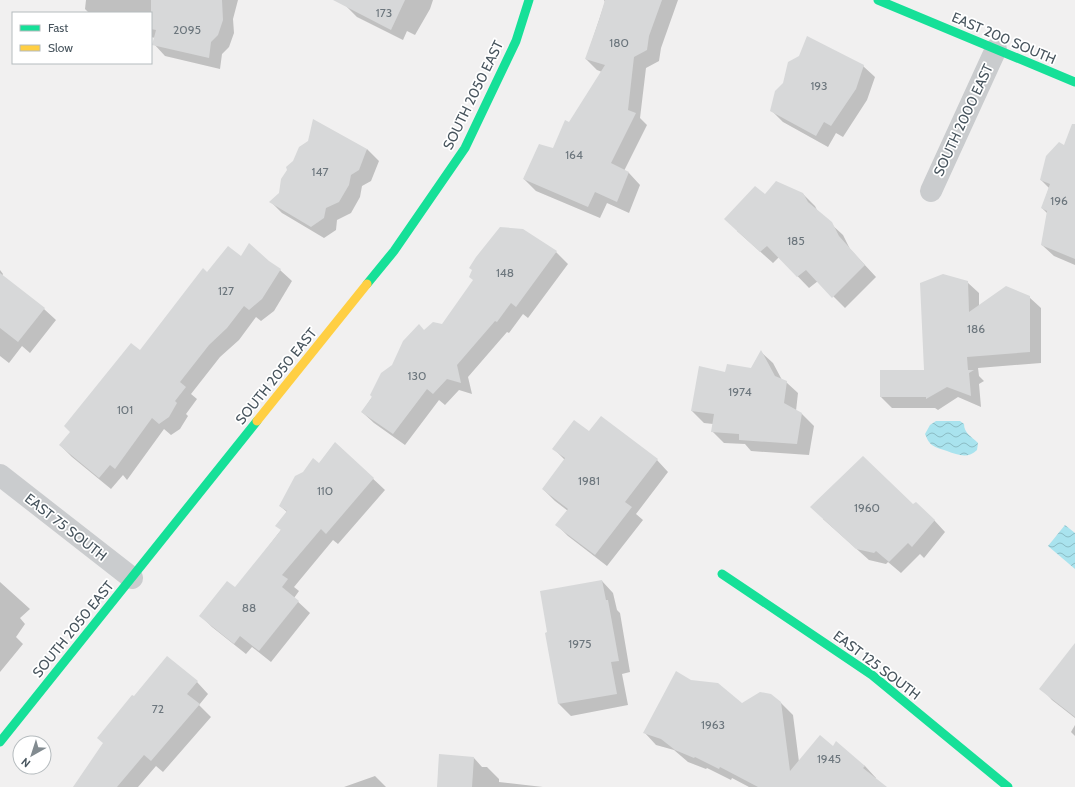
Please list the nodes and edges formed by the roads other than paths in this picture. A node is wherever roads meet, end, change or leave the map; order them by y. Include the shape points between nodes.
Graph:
1 (529, 0) edge
2 (878, 0) edge
3 (996, 49) junction
4 (1075, 82) edge
5 (931, 191) dead end
6 (0, 475) edge
7 (722, 574) dead end
8 (132, 578) junction
9 (0, 742) edge
10 (1008, 787) edge

1 - 8 street, SOUTH 2050 EAST via 516,41 465,148 394,251
2 - 3 street, EAST 200 SOUTH
3 - 4 street, EAST 200 SOUTH
3 - 5 street, SOUTH 2000 EAST
6 - 8 street, EAST 75 SOUTH
7 - 10 street, EAST 125 SOUTH via 872,675
8 - 9 street, SOUTH 2050 EAST

